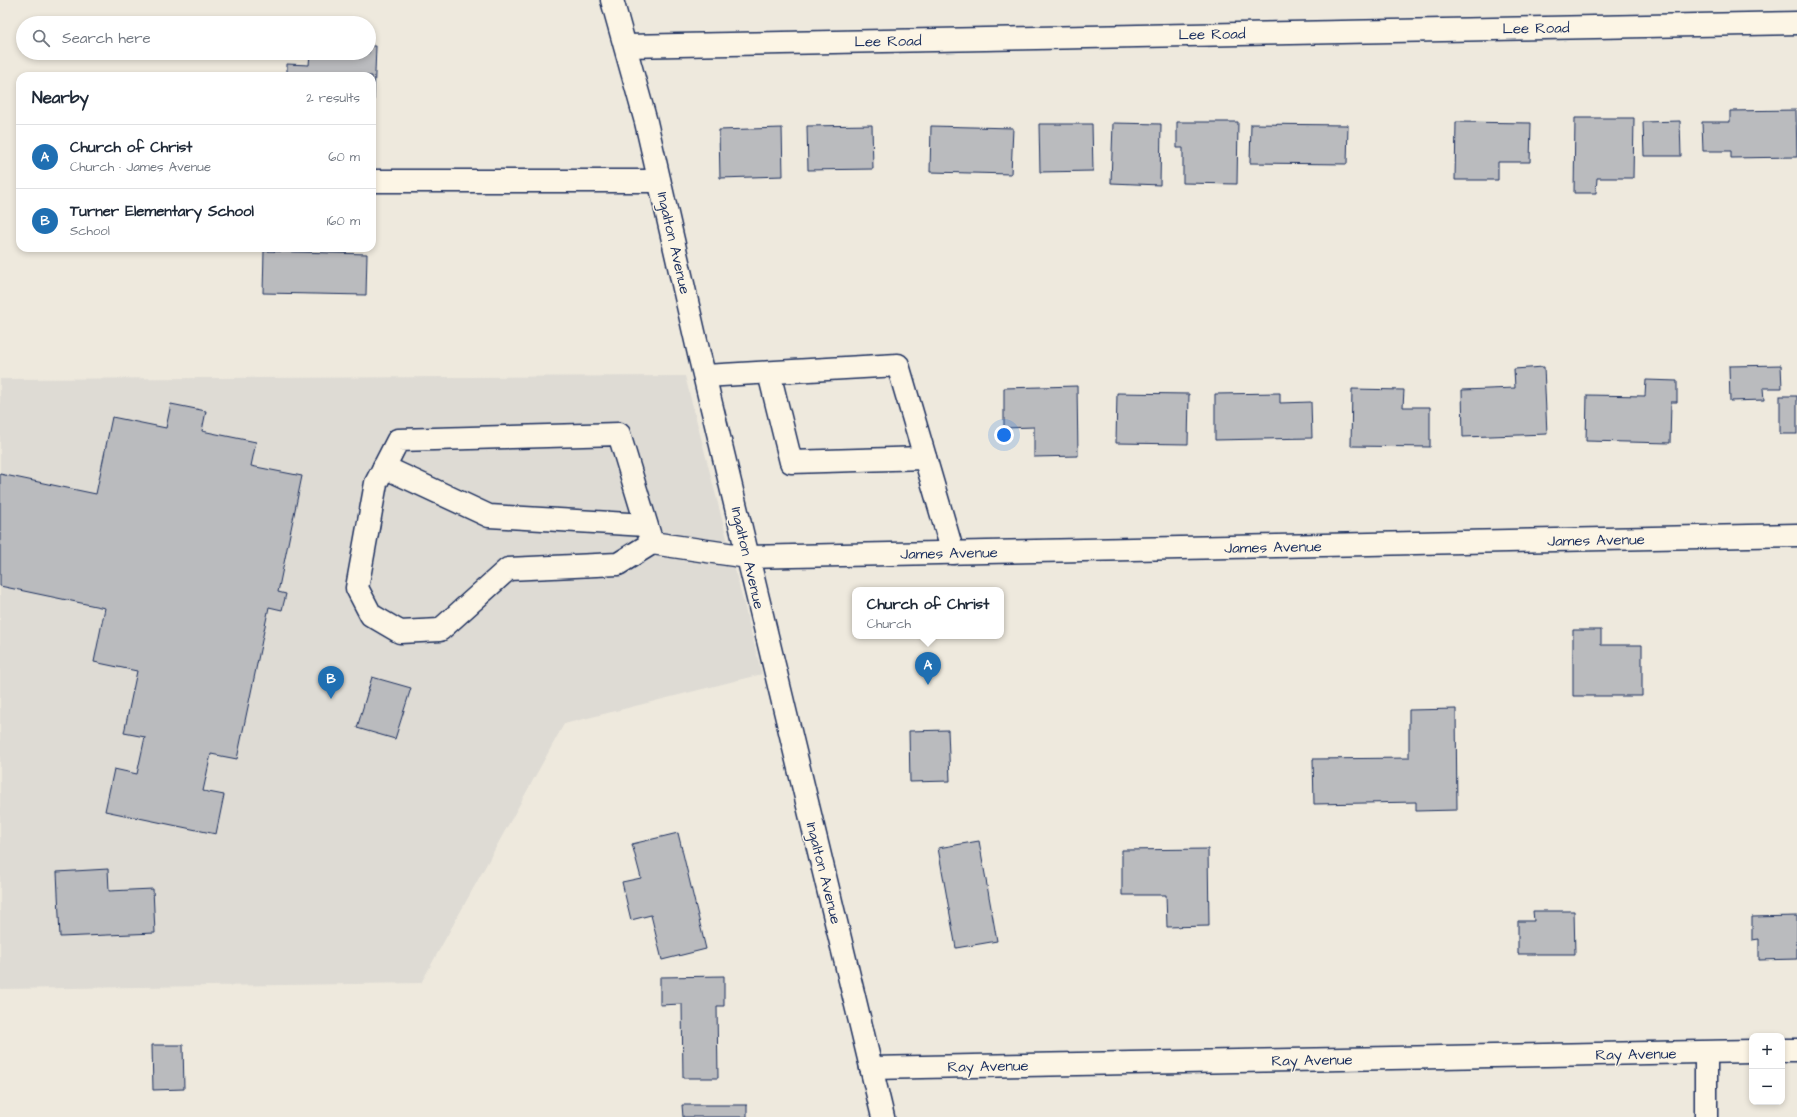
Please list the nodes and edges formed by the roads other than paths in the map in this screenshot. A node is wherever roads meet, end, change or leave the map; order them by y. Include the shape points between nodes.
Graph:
1 (612, 0) edge
2 (1797, 23) edge
3 (626, 46) junction
4 (376, 181) edge
5 (659, 181) junction
6 (769, 373) junction
7 (705, 376) junction
8 (926, 458) junction
9 (384, 467) junction
10 (649, 534) junction
11 (1797, 535) edge
12 (953, 553) junction
13 (748, 557) junction
14 (1785, 1050) edge
15 (1797, 1050) edge
16 (1749, 1051) edge
17 (1706, 1053) junction
18 (871, 1068) junction
19 (883, 1117) edge
20 (1706, 1117) edge

1 - 3 street, Ingalton Avenue
2 - 3 street, Lee Road
3 - 5 street, Ingalton Avenue
4 - 5 street
5 - 7 street, Ingalton Avenue
6 - 7 street
6 - 8 street via 898,365
6 - 8 street via 791,462
7 - 13 street, Ingalton Avenue
8 - 12 street
9 - 10 street, James Avenue via 489,516
9 - 10 street via 398,440 619,434
9 - 10 street via 376,483 357,588 371,614 400,632 440,630 508,569 618,564
10 - 13 street, James Avenue
11 - 12 street, James Avenue
12 - 13 street, James Avenue
13 - 18 street, Ingalton Avenue
14 - 15 street
16 - 17 street, Ray Avenue
17 - 18 street, Ray Avenue
17 - 20 street
18 - 19 street, Ingalton Avenue

